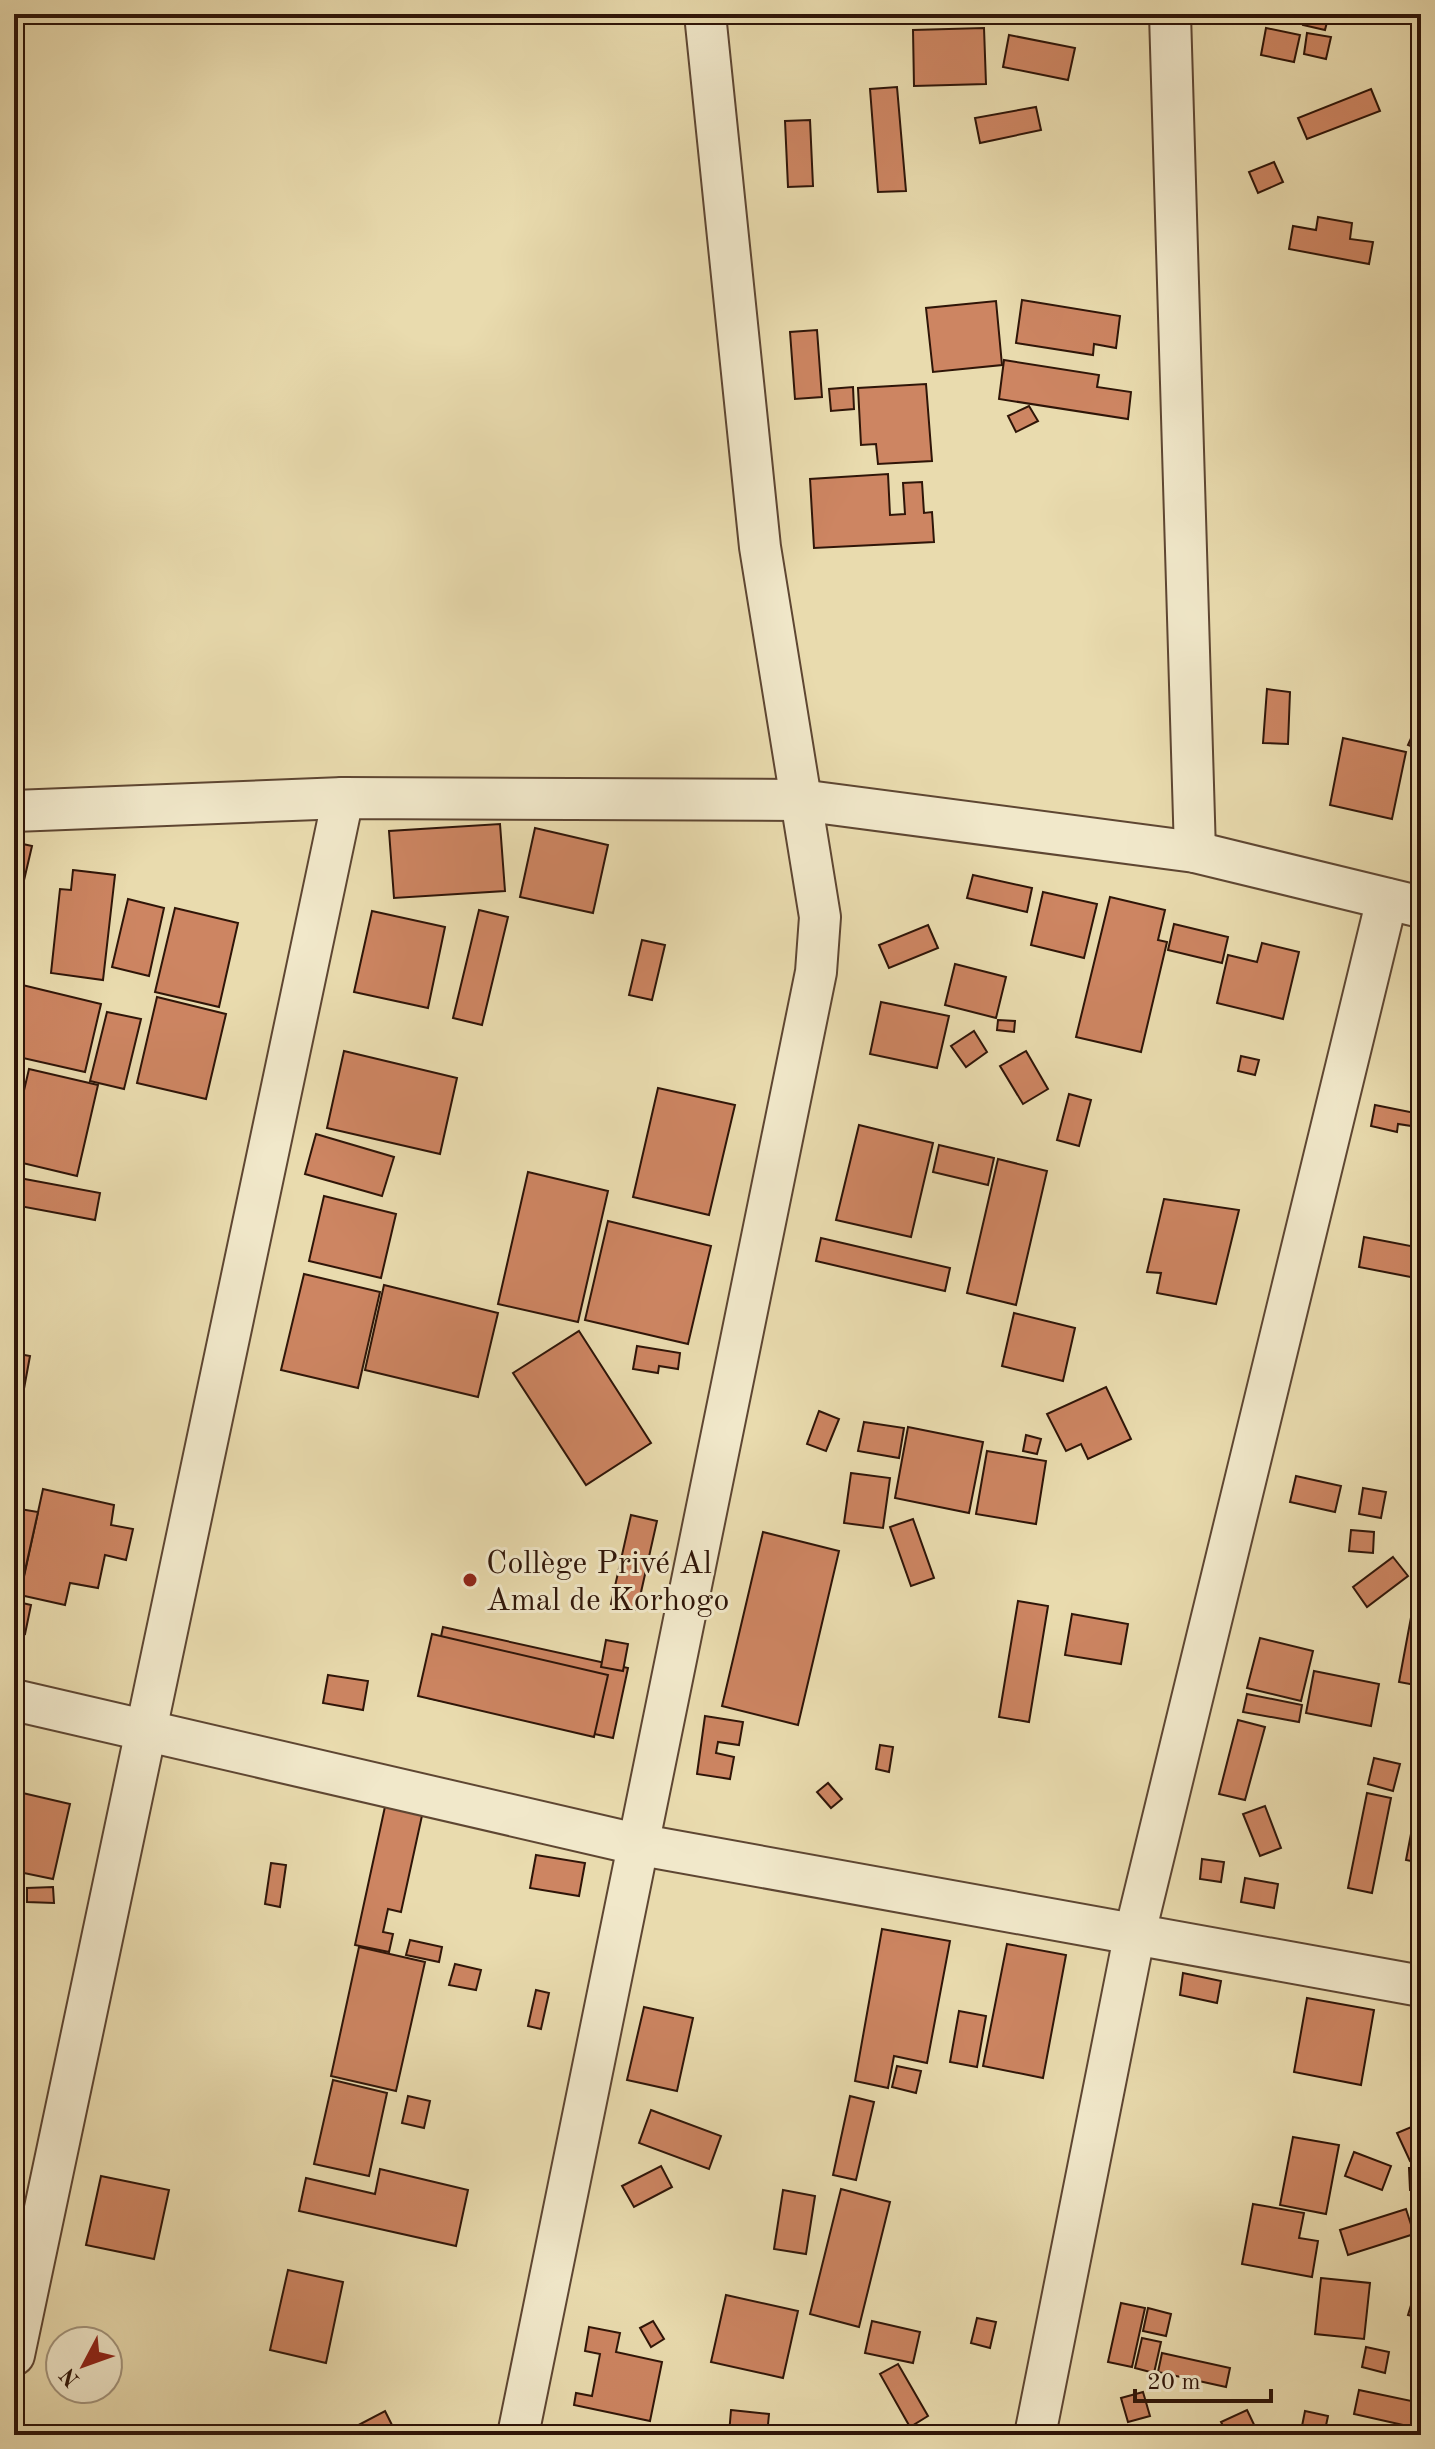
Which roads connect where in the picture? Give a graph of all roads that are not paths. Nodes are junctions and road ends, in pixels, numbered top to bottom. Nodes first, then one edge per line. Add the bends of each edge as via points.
1 (705, 14) edge
2 (1170, 14) edge
3 (343, 798) junction
4 (800, 800) junction
5 (14, 811) edge
6 (1195, 852) junction
7 (1404, 903) edge
8 (14, 1700) edge
9 (147, 1733) junction
10 (636, 1844) junction
11 (1134, 1937) junction
12 (1421, 1986) edge
13 (14, 2355) edge
14 (518, 2435) edge
15 (1035, 2435) edge

1 - 4 street via 760,547
2 - 6 street
3 - 4 street
3 - 5 street
3 - 9 street
4 - 6 street
4 - 10 street via 820,917 816,972
6 - 7 street
7 - 11 street
8 - 9 street
9 - 10 street
9 - 13 street
10 - 11 street
10 - 14 street
11 - 12 street
11 - 15 street

